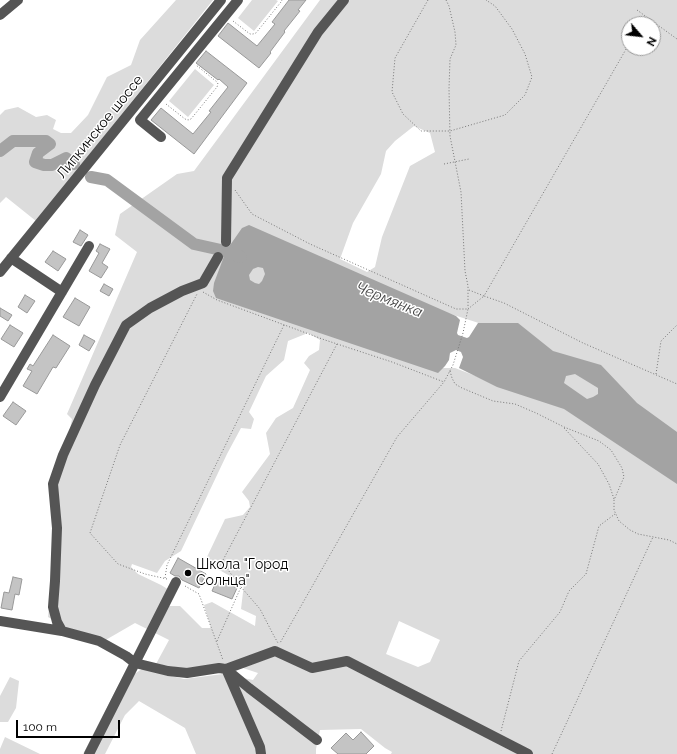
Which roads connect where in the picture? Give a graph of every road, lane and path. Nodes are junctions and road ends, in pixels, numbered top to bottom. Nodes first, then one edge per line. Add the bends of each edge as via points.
1 (18, 0) edge
2 (220, 0) edge
3 (238, 0) edge
4 (282, 0) edge
5 (344, 0) edge
6 (428, 0) edge
7 (446, 0) edge
8 (486, 0) edge
9 (636, 10) dead end
10 (226, 14) junction
11 (0, 15) edge
12 (645, 16) edge
13 (661, 28) edge
14 (677, 39) edge
15 (622, 56) edge
16 (189, 60) junction
17 (159, 98) junction
18 (130, 112) junction
19 (140, 120) junction
20 (450, 131) junction
21 (161, 137) dead end
22 (469, 159) dead end
23 (455, 162) junction
24 (444, 164) dead end
25 (235, 190) dead end
26 (226, 242) dead end
27 (89, 246) dead end
28 (218, 257) dead end
29 (11, 258) junction
30 (0, 272) edge
31 (468, 290) junction
32 (62, 292) junction
33 (484, 296) junction
34 (468, 309) junction
35 (284, 325) junction
36 (677, 325) edge
37 (337, 344) junction
38 (450, 371) junction
39 (656, 375) junction
40 (444, 382) junction
41 (677, 384) edge
42 (0, 397) edge
43 (564, 427) junction
44 (614, 500) junction
45 (616, 513) junction
46 (654, 537) junction
47 (677, 544) edge
48 (165, 579) junction
49 (176, 582) junction
50 (241, 587) junction
51 (0, 622) edge
52 (62, 631) junction
53 (216, 642) junction
54 (135, 663) junction
55 (226, 668) junction
56 (499, 739) junction
57 (317, 740) dead end
58 (89, 754) edge
59 (261, 754) edge
60 (528, 754) edge
61 (552, 754) edge

1 - 11 street
2 - 18 street, Липкинское шоссе
3 - 10 street
4 - 10 path via 253,34
5 - 26 street via 318,32 227,178
6 - 20 path via 395,58 392,92 403,114 421,131
7 - 20 path via 456,45 450,59
8 - 20 path via 495,6 512,29 526,54 532,77 525,95 505,115
9 - 12 path
10 - 16 street
13 - 14 path
15 - 33 path
16 - 17 street
16 - 17 path via 217,82 217,87 188,120
17 - 19 street
18 - 19 street
18 - 29 street, Липкинское шоссе
19 - 21 street
20 - 23 path
22 - 23 path
23 - 24 path
23 - 31 path via 461,192
25 - 34 path via 252,214 310,244 456,309
27 - 32 street
28 - 52 street via 203,284 182,291 150,308 126,325 62,455 53,484 57,528 53,607
29 - 30 street, Липкинское шоссе
29 - 32 street
31 - 33 path
31 - 34 path
32 - 42 street
33 - 34 path
33 - 39 path
34 - 38 path via 463,334
35 - 37 path
35 - 48 path via 167,565
35 - 48 path via 217,300 199,290 120,445 90,533 118,564
36 - 39 path via 661,341
37 - 40 path
37 - 50 path via 222,562
38 - 40 path
38 - 43 path via 455,384 462,388 493,401 515,404 536,412
39 - 41 path
40 - 50 path via 397,437 279,645 260,609
43 - 44 path via 598,464
43 - 44 path via 599,442 617,458 624,477
44 - 45 path
45 - 46 path via 619,520 630,530
45 - 56 path via 599,526 586,574 569,591 560,612 519,661
46 - 47 path
46 - 61 path
48 - 49 path
49 - 53 path via 199,594
49 - 54 street
50 - 53 path
51 - 52 street
52 - 54 street via 99,641
53 - 55 path
54 - 55 street via 187,674
54 - 58 street
55 - 56 street via 275,651 312,668 347,661
55 - 57 street
55 - 59 street
56 - 60 street

